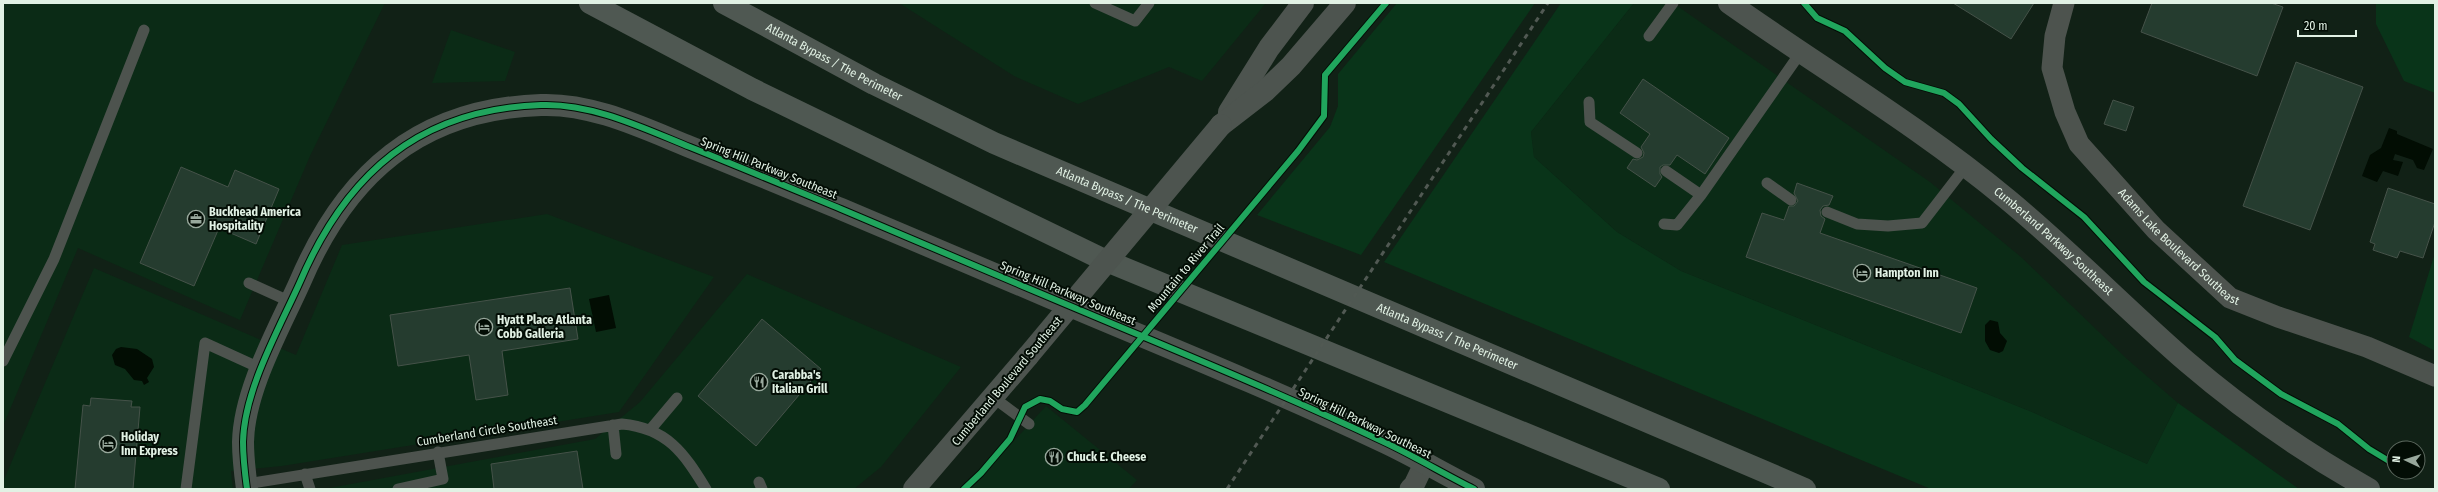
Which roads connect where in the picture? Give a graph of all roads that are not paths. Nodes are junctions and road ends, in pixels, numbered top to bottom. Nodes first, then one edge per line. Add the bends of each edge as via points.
1 (590, 3) edge
2 (724, 3) edge
3 (1095, 3) edge
4 (1149, 3) edge
5 (1303, 3) edge
6 (1345, 3) edge
7 (1672, 3) edge
8 (2064, 3) edge
9 (1739, 6) edge
10 (144, 30) dead end
11 (1649, 36) dead end
12 (1801, 52) junction
13 (1589, 102) dead end
14 (1222, 125) junction
15 (1637, 153) dead end
16 (1966, 166) junction
17 (1666, 171) dead end
18 (1767, 183) dead end
19 (1701, 195) junction
20 (1791, 200) dead end
21 (1827, 212) dead end
22 (1664, 224) dead end
23 (249, 283) dead end
24 (291, 302) junction
25 (3, 361) edge
26 (262, 369) junction
27 (2435, 376) edge
28 (677, 398) dead end
29 (994, 398) junction
30 (1029, 424) dead end
31 (613, 425) junction
32 (650, 430) junction
33 (438, 452) junction
34 (616, 454) dead end
35 (1424, 464) junction
36 (306, 474) junction
37 (246, 486) edge
38 (1413, 488) edge
39 (186, 489) edge
40 (310, 489) edge
41 (398, 489) edge
42 (706, 489) edge
43 (914, 489) edge
44 (1474, 489) edge
45 (1659, 489) edge
46 (1805, 489) edge
47 (2369, 489) edge

1 - 45 highway via 752,90 1102,259
2 - 46 highway, Atlanta Bypass / The Perimeter via 874,84 994,143
3 - 4 lane via 1135,21
5 - 14 main road, Cumberland Boulevard Southeast via 1269,48
6 - 14 main road, Cumberland Boulevard Southeast via 1291,66 1265,91
7 - 11 lane
8 - 27 street, Adams Lake Boulevard Southeast via 2055,36 2052,68 2065,112 2079,144 2156,230 2230,298 2367,347
9 - 12 main road, Cumberland Parkway Southeast
10 - 25 lane via 54,259
12 - 16 main road, Cumberland Parkway Southeast
12 - 19 lane
13 - 15 lane via 1590,122
14 - 29 main road, Cumberland Boulevard Southeast, bridge
16 - 21 lane via 1922,223 1888,226 1857,224
16 - 47 main road, Cumberland Parkway Southeast via 2039,225 2210,381 2284,435
17 - 19 lane
18 - 20 lane
19 - 22 lane via 1677,224
23 - 24 lane
24 - 26 main road, Spring Hill Parkway Southeast
24 - 35 main road, Spring Hill Parkway Southeast via 311,256 339,208 366,176 397,150 445,125 473,115 511,107 571,107 620,120 770,179 1275,392 1388,444
26 - 37 main road, Spring Hill Parkway Southeast via 246,422 243,442
26 - 39 lane via 204,343
28 - 32 lane
29 - 30 lane
29 - 43 main road, Cumberland Boulevard Southeast
31 - 32 lane, Cumberland Circle Southeast
31 - 33 lane, Cumberland Circle Southeast
31 - 34 lane
32 - 42 lane, Cumberland Circle Southeast via 678,448
33 - 36 lane, Cumberland Circle Southeast
33 - 41 lane via 443,479
35 - 38 street
35 - 44 main road, Spring Hill Parkway Southeast
36 - 37 lane, Cumberland Circle Southeast
36 - 40 lane

